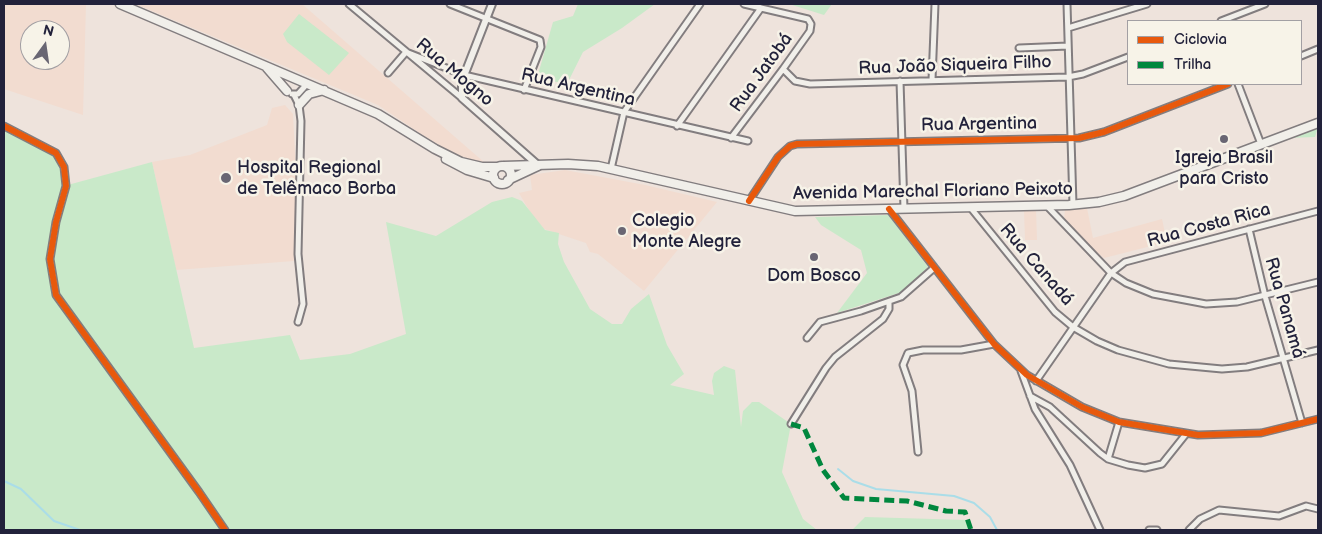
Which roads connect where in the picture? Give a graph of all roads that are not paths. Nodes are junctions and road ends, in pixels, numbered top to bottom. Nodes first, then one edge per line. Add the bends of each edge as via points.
1 (120, 4) edge
2 (349, 4) edge
3 (450, 4) edge
4 (492, 4) edge
5 (700, 4) edge
6 (744, 4) edge
7 (935, 4) edge
8 (1067, 4) edge
9 (1147, 4) edge
10 (1266, 4) edge
11 (760, 8) junction
12 (486, 18) junction
13 (1223, 20) edge
14 (1068, 28) junction
15 (1068, 46) junction
16 (1019, 48) dead end
17 (1318, 50) edge
18 (406, 52) junction
19 (1302, 56) edge
20 (1127, 57) edge
21 (266, 66) junction
22 (784, 69) junction
23 (388, 73) dead end
24 (283, 75) junction
25 (464, 75) junction
26 (1068, 77) junction
27 (932, 80) junction
28 (900, 81) junction
29 (307, 84) junction
30 (1225, 85) edge
31 (1238, 85) edge
32 (324, 90) junction
33 (524, 90) junction
34 (291, 93) junction
35 (462, 98) junction
36 (299, 105) junction
37 (624, 112) junction
38 (1318, 123) edge
39 (4, 126) edge
40 (677, 126) junction
41 (731, 138) junction
42 (1070, 138) junction
43 (748, 141) dead end
44 (902, 142) junction
45 (1261, 144) junction
46 (435, 149) junction
47 (539, 166) junction
48 (503, 167) junction
49 (611, 169) junction
50 (521, 175) junction
51 (494, 178) junction
52 (508, 180) junction
53 (749, 201) junction
54 (1073, 204) junction
55 (1046, 205) junction
56 (970, 207) junction
57 (890, 209) junction
58 (904, 209) junction
59 (1318, 211) edge
60 (1249, 229) junction
61 (934, 268) junction
62 (1111, 273) junction
63 (1318, 282) edge
64 (1265, 296) junction
65 (889, 302) junction
66 (298, 322) dead end
67 (1074, 327) junction
68 (807, 338) dead end
69 (994, 344) junction
70 (1318, 350) edge
71 (1284, 358) junction
72 (1021, 371) junction
73 (1036, 381) junction
74 (1030, 396) junction
75 (1318, 419) edge
76 (1119, 422) junction
77 (1302, 423) junction
78 (791, 424) dead end
79 (1186, 434) junction
80 (918, 452) dead end
81 (1108, 459) junction
82 (1318, 509) edge
83 (225, 530) edge
84 (1100, 530) edge
85 (1149, 530) edge
86 (1157, 530) edge
87 (1189, 530) edge

1 - 21 main road, Avenida Marechal Floriano Peixoto
2 - 18 street, Rua Mogno
3 - 12 street
4 - 12 street
5 - 37 street
6 - 11 street
7 - 27 street
8 - 14 street
9 - 14 street
10 - 13 street
11 - 22 street, Rua Jatobá via 808,19 812,24
11 - 40 street
12 - 25 street
12 - 33 street via 538,38 542,43
14 - 15 street
15 - 16 street
15 - 26 street
17 - 19 street
18 - 23 street
18 - 25 street, Rua Argentina
18 - 35 street, Rua Mogno
20 - 26 street, Rua João Siqueira Filho
21 - 24 main road, Avenida Marechal Floriano Peixoto
21 - 34 main road
22 - 28 street, Rua João Siqueira Filho via 795,81 803,84
22 - 41 street, Rua Jatobá
24 - 29 main road, Avenida Marechal Floriano Peixoto
24 - 34 street
25 - 33 street, Rua Argentina
25 - 35 street
26 - 27 street, Rua João Siqueira Filho
26 - 42 street
27 - 28 street, Rua João Siqueira Filho
28 - 44 street
29 - 32 main road, Avenida Marechal Floriano Peixoto
29 - 34 street
30 - 42 street, Rua Argentina via 1104,132
31 - 45 street
32 - 36 main road via 309,94
32 - 46 main road, Avenida Marechal Floriano Peixoto via 378,114
33 - 37 street, Rua Argentina
34 - 36 street
35 - 47 street, Rua Mogno
36 - 66 street via 298,254 303,304
37 - 40 street, Rua Argentina
37 - 49 street
38 - 45 main road, Avenida Marechal Floriano Peixoto
39 - 83 street via 56,153 64,167 66,186 50,259 56,295
40 - 41 street, Rua Argentina
41 - 43 street, Rua Argentina
42 - 44 street, Rua Argentina
42 - 54 street
44 - 53 street, Rua Argentina via 790,146 778,157
44 - 58 street
45 - 54 main road, Avenida Marechal Floriano Peixoto via 1124,196
46 - 48 main road, Avenida Marechal Floriano Peixoto via 461,162
46 - 51 main road, Avenida Marechal Floriano Peixoto via 456,165
47 - 48 main road, Avenida Marechal Floriano Peixoto
47 - 49 main road, Avenida Marechal Floriano Peixoto via 577,164
47 - 50 main road, Avenida Marechal Floriano Peixoto
48 - 50 main road
48 - 51 main road via 494,171
48 - 52 main road via 510,173
49 - 53 main road, Avenida Marechal Floriano Peixoto
50 - 52 main road, Avenida Marechal Floriano Peixoto
51 - 52 main road via 502,183
53 - 57 main road, Avenida Marechal Floriano Peixoto via 795,211
54 - 55 main road, Avenida Marechal Floriano Peixoto
55 - 56 main road, Avenida Marechal Floriano Peixoto
55 - 62 street
56 - 58 main road, Avenida Marechal Floriano Peixoto
56 - 67 street, Rua Canadá via 1042,298
57 - 58 main road, Avenida Marechal Floriano Peixoto
57 - 61 street
59 - 60 street, Rua Costa Rica
60 - 62 street, Rua Costa Rica via 1125,262
60 - 64 street, Rua Panamá
61 - 65 street via 910,290
61 - 69 street
62 - 64 street via 1153,294 1178,300 1206,304
62 - 67 street
63 - 64 street
64 - 71 street, Rua Panamá
65 - 68 street via 820,322
65 - 78 street via 889,309 882,319 826,368
67 - 71 street, Rua Canadá via 1118,350 1169,364 1222,369
67 - 73 street
69 - 72 street
69 - 80 street via 961,350 908,353 903,365 912,391
70 - 71 street, Rua Canadá
71 - 77 street, Rua Panamá
72 - 73 street
72 - 74 street
73 - 76 street via 1082,407
74 - 81 street via 1050,407
74 - 84 street via 1050,435 1070,464
75 - 77 street
76 - 79 street
76 - 81 street
77 - 79 street via 1261,433
79 - 81 street via 1166,460 1153,467
82 - 87 street via 1306,506 1279,516 1219,510 1200,518
85 - 86 street

